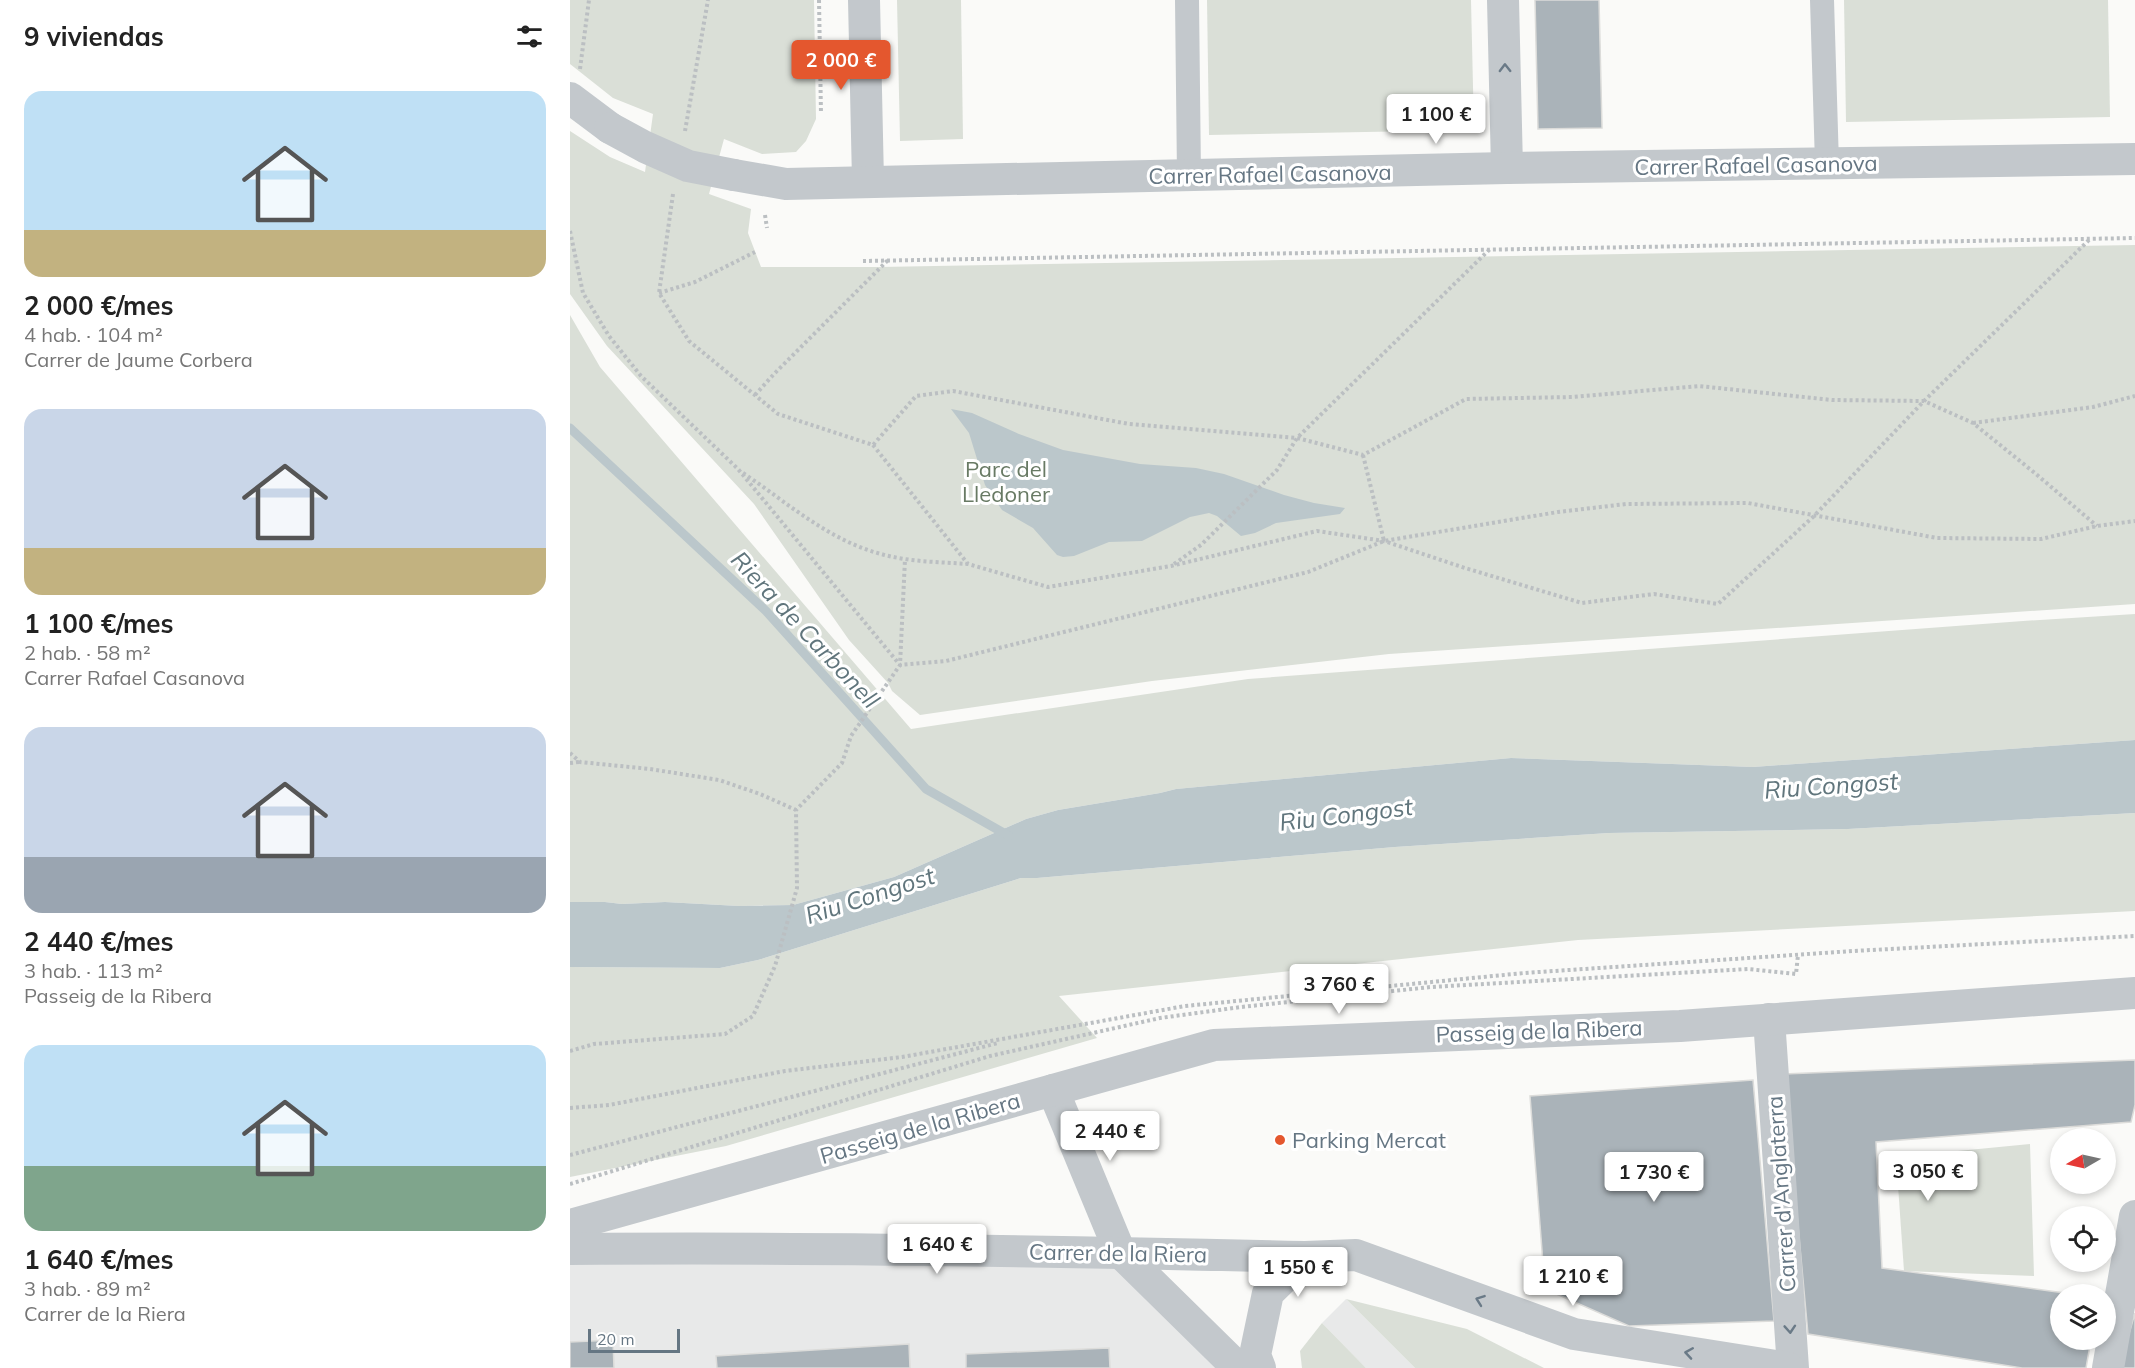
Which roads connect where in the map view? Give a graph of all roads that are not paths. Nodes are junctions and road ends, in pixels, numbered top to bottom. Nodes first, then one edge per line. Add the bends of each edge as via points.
1 (864, 0) edge
2 (1187, 0) edge
3 (1503, 0) edge
4 (1821, 0) edge
5 (570, 99) edge
6 (2135, 159) edge
7 (1827, 164) junction
8 (1507, 168) junction
9 (1189, 176) junction
10 (868, 181) junction
11 (2135, 993) edge
12 (1768, 1019) junction
13 (1053, 1090) junction
14 (2135, 1216) edge
15 (570, 1225) edge
16 (570, 1249) edge
17 (1120, 1252) junction
18 (1305, 1257) junction
19 (1238, 1368) edge
20 (1260, 1368) edge
21 (1790, 1368) edge
22 (2108, 1368) edge

1 - 10 street
2 - 9 street
8 -> 3 street
4 - 7 street
5 - 10 street, Carrer Rafael Casanova, bridge via 610,128 688,166 786,184
6 - 7 street, Carrer Rafael Casanova
7 - 8 street, Carrer Rafael Casanova
8 - 9 street, Carrer Rafael Casanova
9 - 10 street, Carrer Rafael Casanova
11 - 12 street, Passeig de la Ribera
12 - 13 street, Passeig de la Ribera via 1214,1045
12 -> 21 street, Carrer d'Anglaterra
13 - 15 street, Passeig de la Ribera
13 - 17 street
14 - 22 street
16 - 17 street, Carrer de la Riera
17 - 18 street, Carrer de la Riera
17 - 19 street
18 - 20 street via 1269,1293 1255,1355
21 -> 18 street, Carrer de la Riera via 1574,1334 1356,1255

